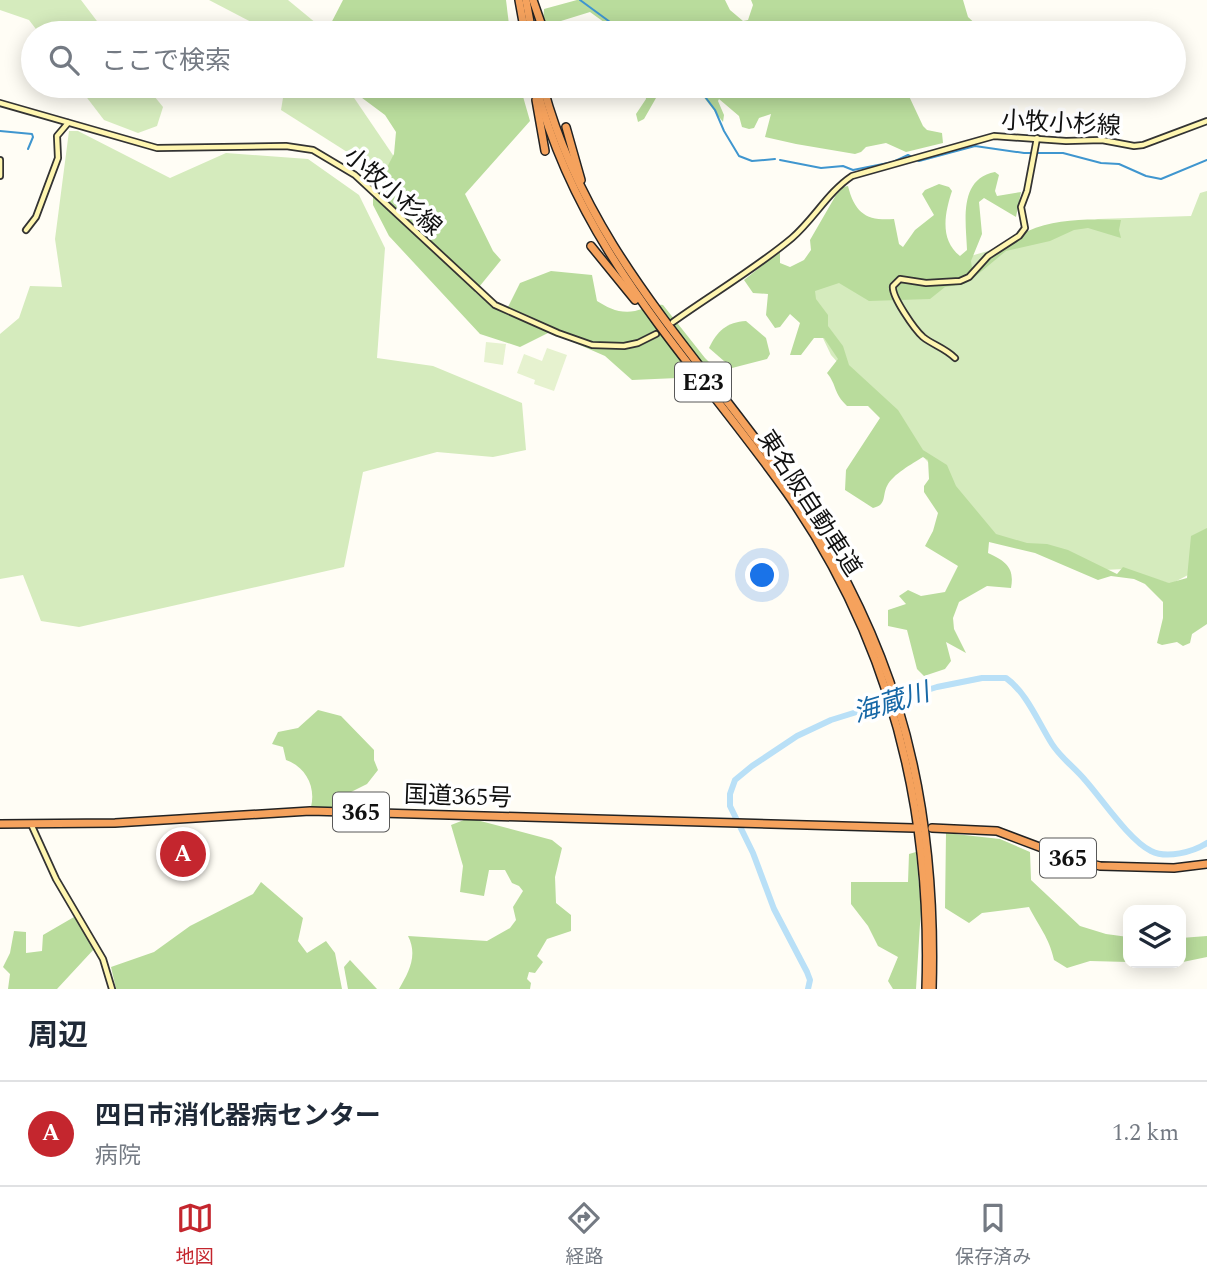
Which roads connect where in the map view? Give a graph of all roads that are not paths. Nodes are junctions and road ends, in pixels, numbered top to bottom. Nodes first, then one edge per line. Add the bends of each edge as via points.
1 (519, 0) edge
2 (526, 0) edge
3 (533, 0) edge
4 (523, 21) edge
5 (530, 21) edge
6 (540, 21) edge
7 (537, 98) edge
8 (539, 98) edge
9 (546, 98) edge
10 (0, 103) edge
11 (1207, 121) edge
12 (68, 123) junction
13 (566, 127) dead end
14 (1037, 138) junction
15 (545, 151) dead end
16 (0, 159) edge
17 (0, 176) edge
18 (26, 230) dead end
19 (603, 231) junction
20 (591, 246) dead end
21 (673, 323) dead end
22 (656, 334) dead end
23 (673, 346) junction
24 (955, 358) dead end
25 (885, 672) junction
26 (898, 715) junction
27 (0, 824) edge
28 (30, 824) junction
29 (914, 828) dead end
30 (932, 828) dead end
31 (1207, 864) edge
32 (113, 989) edge
33 (926, 989) edge
34 (932, 989) edge

1 - 4 highway
2 - 5 highway
3 - 6 highway
7 - 15 highway
8 - 23 highway, 東名阪自動車道 / E23 via 586,215
9 - 19 highway, 東名阪自動車道 / E23 via 571,169
10 - 12 main road, 小牧小杉線
11 - 14 main road, 小牧小杉線 via 1134,146
12 - 18 main road via 57,136 58,158 36,218
12 - 22 main road, 小牧小杉線 via 157,148 286,146 313,150 355,175 495,305 592,345 624,346
13 - 19 highway via 579,176
14 - 21 main road, 小牧小杉線 via 985,137 845,180 788,242
14 - 24 main road via 1021,207 1025,228 1019,236 960,281 900,279 893,286 893,296 921,334
16 - 17 main road
19 - 25 highway, 東名阪自動車道 / E23 via 643,293 816,524 851,587
20 - 23 highway
23 - 25 highway, 東名阪自動車道 / E23 via 799,512 845,590
25 - 26 highway, 東名阪自動車道 / E23
26 - 33 highway, 東名阪自動車道 / E23 via 920,834
26 - 34 highway, 東名阪自動車道 / E23 via 916,773 926,837
27 - 28 highway, 国道365号 / 365
28 - 29 highway, 国道365号 / 365 via 298,811
28 - 32 main road via 103,959
30 - 31 highway, 365 via 998,831 1100,866

